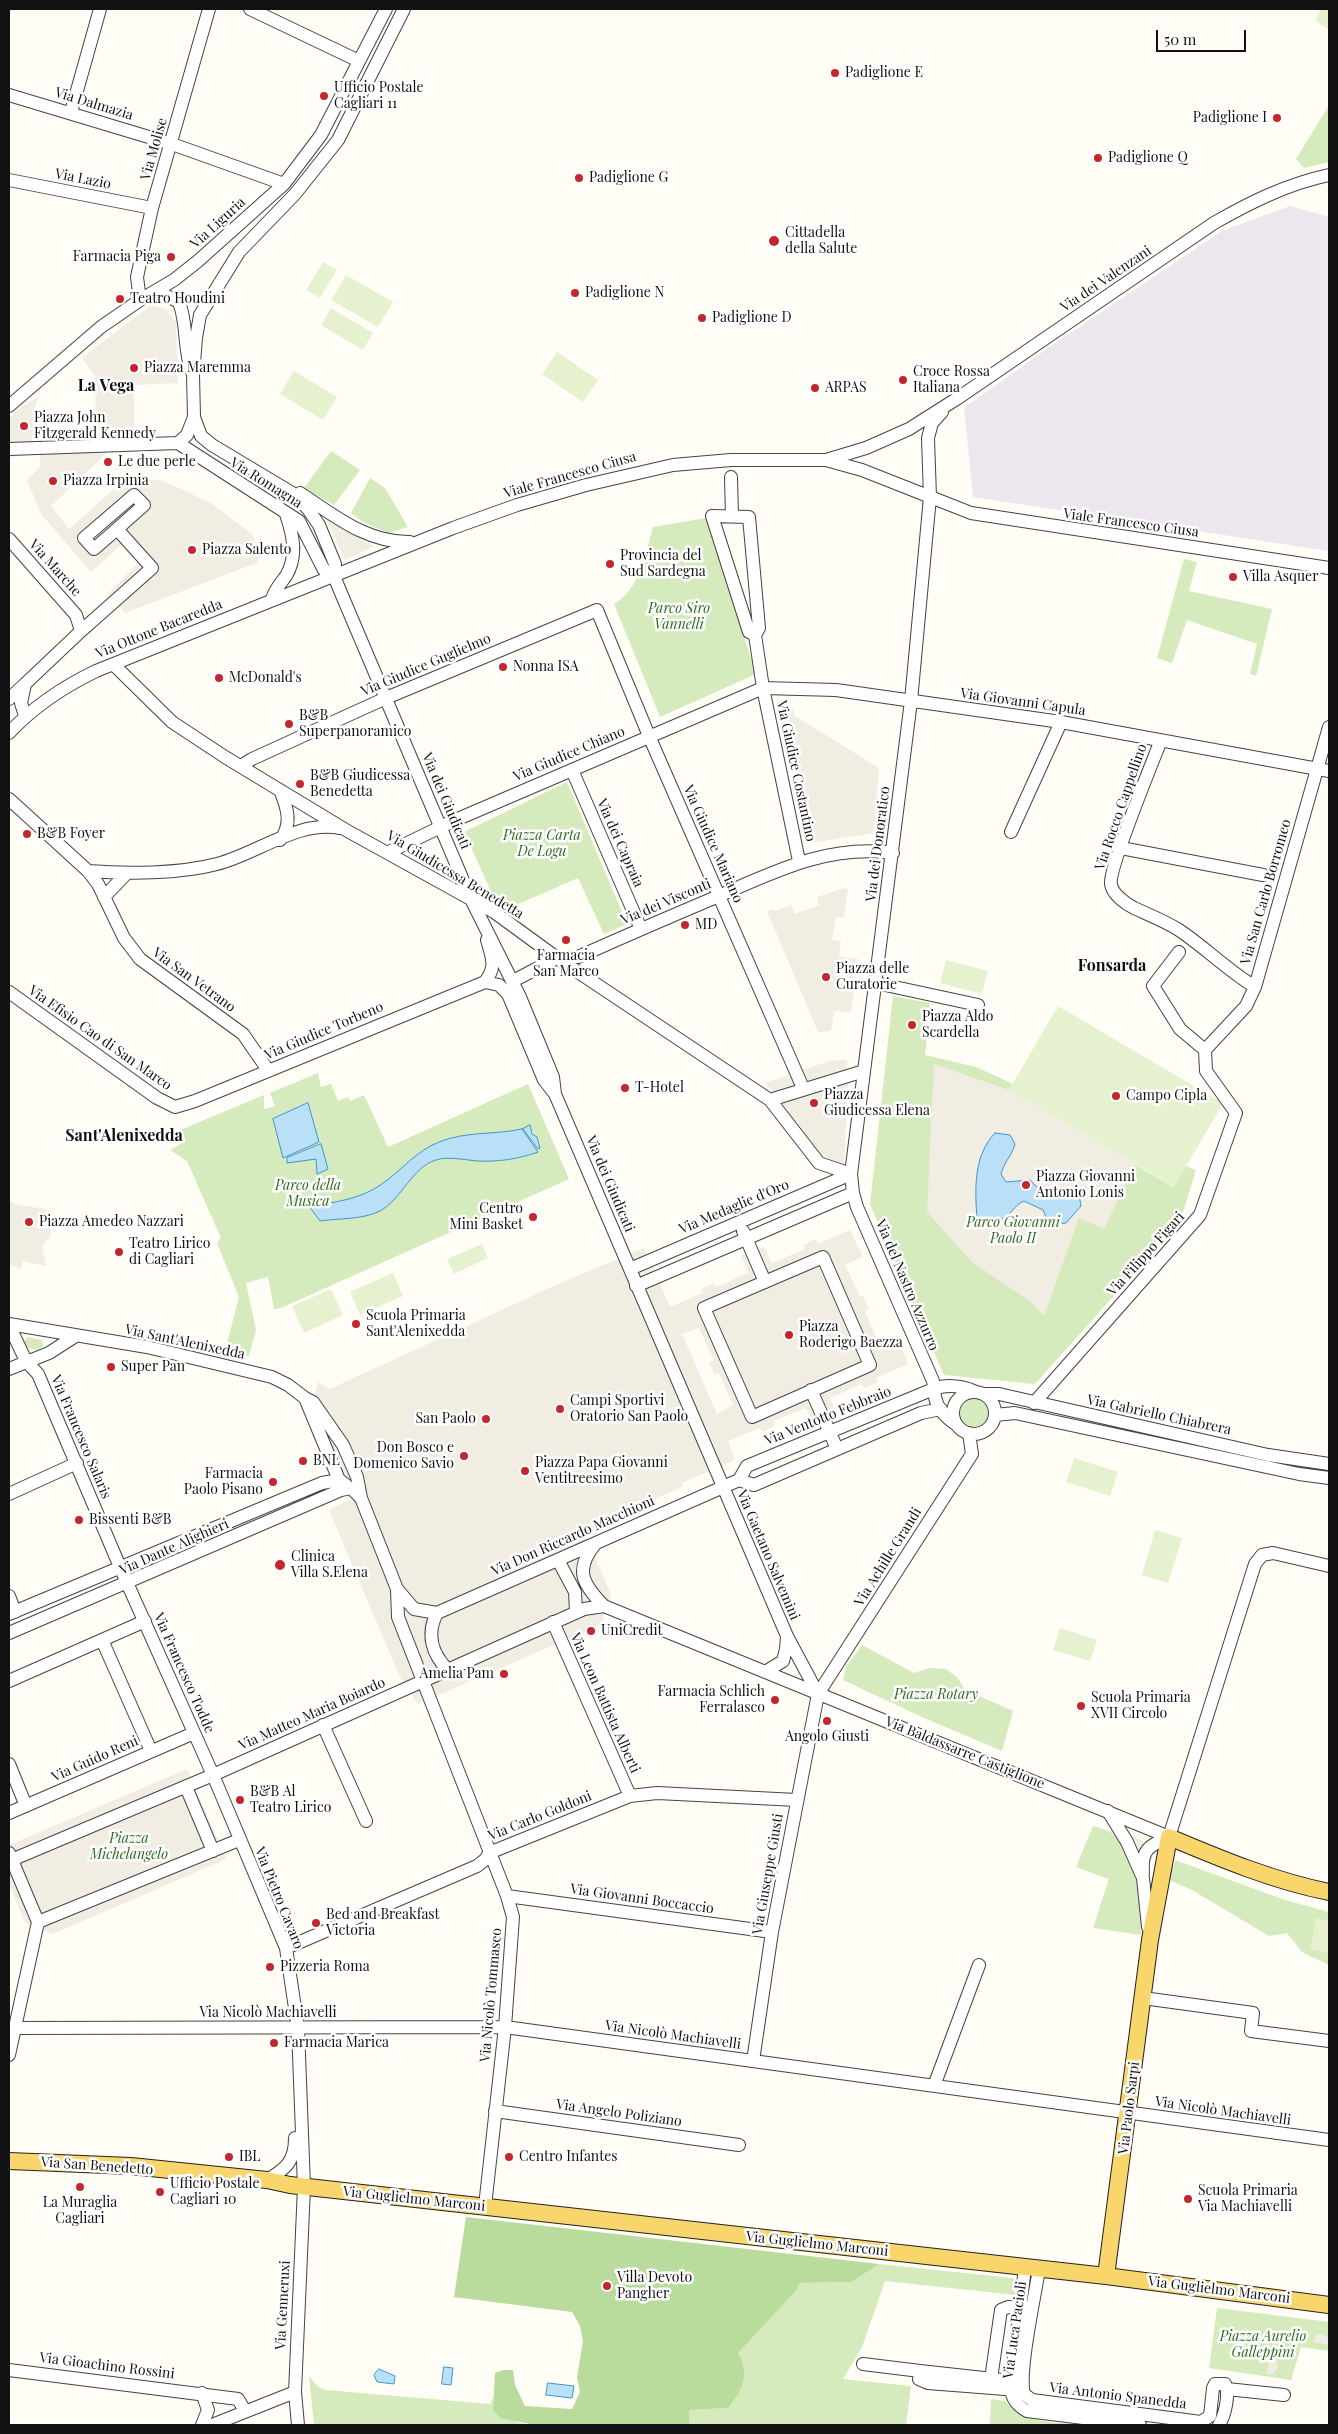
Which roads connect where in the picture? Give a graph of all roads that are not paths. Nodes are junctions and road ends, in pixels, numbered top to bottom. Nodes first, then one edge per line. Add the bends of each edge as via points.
1 (100, 9) edge
2 (209, 9) edge
3 (250, 9) edge
4 (386, 9) edge
5 (404, 9) edge
6 (359, 61) junction
7 (9, 95) edge
8 (71, 112) junction
9 (172, 144) junction
10 (1329, 175) edge
11 (9, 180) edge
12 (284, 184) junction
13 (152, 208) junction
14 (142, 298) junction
15 (193, 375) junction
16 (958, 398) junction
17 (9, 406) edge
18 (194, 416) junction
19 (909, 429) joint
20 (9, 438) edge
21 (178, 443) junction
22 (12, 449) edge
23 (826, 460) junction
24 (730, 477) dead end
25 (292, 493) junction
26 (930, 497) junction
27 (286, 514) junction
28 (732, 516) junction
29 (117, 528) junction
30 (417, 542) junction
31 (11, 548) edge
32 (1329, 568) edge
33 (334, 576) junction
34 (272, 599) junction
35 (597, 610) joint
36 (81, 631) junction
37 (755, 635) junction
38 (113, 664) junction
39 (25, 684) junction
40 (763, 688) junction
41 (386, 698) junction
42 (9, 699) edge
43 (911, 701) junction
44 (25, 716) junction
45 (9, 718) edge
46 (1061, 722) junction
47 (1329, 727) edge
48 (9, 733) edge
49 (649, 736) junction
50 (1160, 740) junction
51 (241, 766) junction
52 (572, 770) junction
53 (1323, 770) edge
54 (280, 790) junction
55 (9, 799) edge
56 (440, 827) junction
57 (344, 829) junction
58 (1011, 832) dead end
59 (280, 840) junction
60 (1121, 848) junction
61 (389, 852) junction
62 (892, 853) junction
63 (799, 861) junction
64 (88, 871) junction
65 (127, 873) junction
66 (1263, 875) dead end
67 (719, 896) junction
68 (104, 897) junction
69 (471, 899) junction
70 (484, 927) junction
71 (641, 929) junction
72 (1179, 952) dead end
73 (556, 958) junction
74 (513, 981) junction
75 (485, 982) junction
76 (876, 983) junction
77 (1255, 986) junction
78 (9, 992) edge
79 (978, 1005) dead end
80 (1205, 1050) junction
81 (268, 1070) junction
82 (864, 1072) junction
83 (803, 1088) junction
84 (555, 1094) junction
85 (770, 1100) junction
86 (175, 1107) joint
87 (819, 1163) junction
88 (850, 1174) junction
89 (825, 1185) junction
90 (852, 1193) junction
91 (739, 1221) junction
92 (746, 1239) junction
93 (693, 1241) junction
94 (700, 1259) junction
95 (630, 1269) junction
96 (765, 1282) junction
97 (636, 1286) junction
98 (9, 1325) edge
99 (74, 1337) junction
100 (26, 1361) junction
101 (9, 1368) edge
102 (936, 1388) junction
103 (811, 1390) junction
104 (980, 1393) junction
105 (305, 1398) junction
106 (1034, 1403) junction
107 (941, 1409) junction
108 (995, 1415) junction
109 (957, 1425) junction
110 (829, 1432) junction
111 (969, 1433) junction
112 (837, 1449) junction
113 (77, 1463) junction
114 (1329, 1464) edge
115 (1329, 1478) edge
116 (338, 1480) junction
117 (739, 1480) junction
118 (722, 1486) junction
119 (351, 1488) junction
120 (9, 1494) edge
121 (361, 1498) junction
122 (597, 1542) junction
123 (558, 1560) junction
124 (1329, 1566) edge
125 (120, 1567) junction
126 (128, 1583) junction
127 (397, 1589) junction
128 (9, 1596) edge
129 (604, 1606) junction
130 (576, 1612) junction
131 (12, 1613) edge
132 (437, 1613) junction
133 (145, 1621) junction
134 (553, 1622) junction
135 (9, 1633) edge
136 (787, 1636) junction
137 (102, 1640) junction
138 (448, 1670) junction
139 (765, 1672) junction
140 (9, 1681) edge
141 (424, 1681) junction
142 (818, 1694) junction
143 (324, 1725) junction
144 (194, 1733) junction
145 (151, 1751) junction
146 (9, 1764) edge
147 (213, 1775) junction
148 (186, 1787) junction
149 (630, 1796) junction
150 (797, 1800) junction
151 (26, 1806) junction
152 (1108, 1812) junction
153 (9, 1813) edge
154 (366, 1821) dead end
155 (1169, 1837) junction
156 (239, 1840) junction
157 (214, 1851) junction
158 (489, 1853) junction
159 (10, 1858) edge
160 (1143, 1878) junction
161 (1329, 1892) edge
162 (507, 1896) junction
163 (38, 1922) junction
164 (772, 1932) junction
165 (1150, 1940) junction
166 (286, 1948) junction
167 (979, 1965) dead end
168 (1143, 1998) junction
169 (505, 2027) junction
170 (12, 2028) edge
171 (298, 2028) junction
172 (1329, 2041) edge
173 (9, 2055) edge
174 (753, 2061) junction
175 (934, 2086) junction
176 (495, 2111) junction
177 (1129, 2113) junction
178 (302, 2127) junction
179 (1329, 2140) edge
180 (739, 2145) dead end
181 (9, 2161) edge
182 (267, 2180) junction
183 (304, 2187) junction
184 (485, 2206) junction
185 (1032, 2268) junction
186 (1106, 2276) junction
187 (1329, 2305) edge
188 (1026, 2308) junction
189 (864, 2364) dead end
190 (9, 2370) edge
191 (920, 2371) junction
192 (991, 2379) junction
193 (1016, 2390) junction
194 (294, 2392) junction
195 (202, 2393) junction
196 (1284, 2395) dead end
197 (245, 2411) junction
198 (1115, 2416) junction
199 (1214, 2423) edge
200 (202, 2425) edge
201 (212, 2425) edge
202 (298, 2425) edge
203 (1140, 2425) edge

1 - 8 street
2 - 9 street, Via Molise
3 - 6 street
4 - 6 street, Via Liguria
5 - 15 street via 338,140 295,194 239,252 200,315
6 - 12 street, Via Liguria via 320,135
7 - 8 street, Via Dalmazia
8 - 9 street, Via Dalmazia
9 - 12 street, Via Dalmazia
9 - 13 street, Via Molise
10 - 16 street, Via dei Valenzani via 1272,192 1214,223
11 - 13 street, Via Lazio
12 - 14 street, Via Liguria via 198,261 174,280
13 - 14 street, Via Molise via 137,277
14 - 15 street via 163,294 179,302 184,313 187,361
14 - 17 street, Via Liguria via 102,327
15 - 18 street
16 - 19 street, Via dei Valenzani
16 - 26 street via 932,423 928,438
18 - 21 street via 187,435
18 - 25 street, Via Romagna via 201,436 212,445
19 - 23 street, Viale Francesco Ciusa via 866,448
20 - 22 street
21 - 22 street
21 - 27 street, Via Romagna
23 - 26 street, Viale Francesco Ciusa via 862,470
23 - 30 street, Viale Francesco Ciusa via 697,462 655,468 517,505
24 - 28 street
25 - 30 street via 300,493 336,518 371,536 395,542
25 - 33 street, Via Romagna via 319,525 336,564
26 - 32 street, Viale Francesco Ciusa via 971,513
26 - 43 street, Via dei Donoratico
27 - 33 street, Via Romagna via 303,526 324,570
27 - 34 street via 291,529 293,557
28 - 37 street via 749,517 758,628
28 - 37 street via 712,516 749,632
29 - 29 street via 144,506 134,495 84,538 94,549
29 - 36 street via 152,568
30 - 33 street, Viale Francesco Ciusa
31 - 36 street, Via Marche via 76,615
33 - 34 street, Via Ottone Bacaredda
33 - 41 street, Via dei Giudicati
34 - 38 street, Via Ottone Bacaredda
35 - 41 street, Via Giudice Guglielmo
35 - 49 street, Via Giudice Mariano
36 - 39 street
37 - 40 street
38 - 44 street, Via Ottone Bacaredda via 68,686
38 - 51 street, Via Giudicessa Benedetta via 172,722
39 - 42 street
39 - 44 street via 21,703
40 - 43 street, Via Giovanni Capula via 836,690
40 - 49 street, Via Giudice Chiano
40 - 63 street, Via Giudice Costantino
41 - 51 street, Via Giudice Guglielmo
41 - 56 street, Via dei Giudicati
43 - 46 street, Via Giovanni Capula
43 - 62 street, Via dei Donoratico
44 - 45 street
44 - 48 street, Via Ottone Bacaredda
46 - 50 street, Via Giovanni Capula
46 - 58 street
47 - 53 street, Via San Carlo Borromeo
49 - 52 street, Via Giudice Chiano
49 - 67 street, Via Giudice Mariano
50 - 53 street, Via Giovanni Capula
50 - 60 street, Via Rocco Cappellino
51 - 54 street, Via Giudicessa Benedetta
52 - 56 street, Via Giudice Chiano
52 - 71 street, Via dei Capraia
53 - 77 street, Via San Carlo Borromeo
54 - 57 street, Via Giudicessa Benedetta
54 - 59 street via 288,823
55 - 64 street, Via San Vetrano
56 - 61 street, Via Giudice Chiano
56 - 69 street, Via dei Giudicati
57 - 59 street via 323,827
57 - 61 street, Via Giudicessa Benedetta
59 - 65 street via 206,867
60 - 66 street
60 - 77 street, Via Rocco Cappellino via 1111,884 1114,890 1131,906 1177,930
61 - 69 street, Via Giudicessa Benedetta
62 - 63 street, Via dei Visconti via 847,852
62 - 76 street, Via dei Donoratico
63 - 67 street, Via dei Visconti
64 - 65 street
64 - 68 street, Via San Vetrano
65 - 68 street
67 - 71 street, Via dei Visconti
67 - 83 street, Via Giudice Mariano
68 - 81 street, Via San Vetrano via 124,938 140,959 243,1034
69 - 70 street, Via dei Giudicati
69 - 73 street, Via Giudicessa Benedetta
70 - 74 street, Via dei Giudicati
70 - 75 street, Via dei Giudicati via 493,966
71 - 73 street, Via dei Visconti via 578,957
72 - 80 street via 1153,986 1180,1029
73 - 74 street, Via dei Visconti
73 - 85 street, Via Giudicessa Benedetta
74 - 84 street, Via dei Giudicati via 553,1077
75 - 81 street, Via Giudice Torbeno
75 - 84 street, Via dei Giudicati via 499,985 508,994 544,1080
76 - 79 street
76 - 82 street, Via dei Donoratico
77 - 80 street, Via San Carlo Borromeo via 1246,1006
78 - 86 street, Via Efisio Cao di San Marco via 157,1098
80 - 106 street, Via Filippo Figari via 1206,1071 1236,1113 1200,1215
81 - 86 street, Via Giudice Torbeno
82 - 83 street
82 - 88 street, Via dei Donoratico
83 - 85 street
84 - 95 street, Via dei Giudicati
85 - 87 street, Via Giudicessa Benedetta
87 - 88 street
87 - 89 street, Via Giudicessa Benedetta
88 - 89 street, Via Medaglie d'Oro
88 - 90 street, Via dei Donoratico
89 - 91 street, Via Medaglie d'Oro
90 - 92 street
90 - 102 street, Via del Nastro Azzurro
91 - 92 street
91 - 93 street, Via Medaglie d'Oro
92 - 94 street
92 - 96 street
93 - 94 street
93 - 95 street, Via Medaglie d'Oro
94 - 97 street
95 - 97 street, Via dei Giudicati
96 - 103 street via 823,1257 870,1365
96 - 103 street via 704,1308 752,1417
97 - 118 street
98 - 99 street, Via Sant'Alenixedda
98 - 100 street, Via Sant'Alenixedda
99 - 100 street via 49,1353
99 - 105 street, Via Sant'Alenixedda via 176,1354 272,1377
100 - 101 street
100 - 113 street, Via Francesco Salaris via 38,1374
102 - 104 street, Via Gabriello Chiabrera via 946,1385 964,1387
102 - 107 street, Via del Nastro Azzurro via 935,1398
102 - 110 street, Via Ventotto Febbraio
103 - 110 street
104 - 106 street, Via Gabriello Chiabrera
104 - 108 street via 992,1401
104 - 109 street via 966,1394 955,1404
105 - 116 street
105 - 121 street via 313,1402 338,1438 356,1477
106 - 114 street, Via Gabriello Chiabrera via 1268,1455
107 - 109 street via 946,1418
107 - 112 street, Via Ventotto Febbraio via 920,1413
108 - 111 street via 987,1430
108 - 115 street, Via Gabriello Chiabrera via 1015,1413
109 - 111 street
110 - 112 street
110 - 117 street, Via Ventotto Febbraio via 747,1466
111 - 142 street, Via Achille Grandi via 972,1454
112 - 117 street, Via Ventotto Febbraio via 754,1485
113 - 120 street
113 - 125 street, Via Francesco Salaris
116 - 119 street
116 - 125 street, Via Dante Alighieri via 322,1483
117 - 118 street, Via Ventotto Febbraio
118 - 122 street, Via Don Riccardo Macchioni
118 - 136 street, Via Gaetano Salvemini
119 - 121 street
119 - 126 street, Via Dante Alighieri
121 - 127 street
122 - 123 street, Via Don Riccardo Macchioni
122 - 129 street via 586,1556 582,1572 588,1588
123 - 130 street via 575,1592
123 - 132 street, Via Don Riccardo Macchioni
124 - 155 street via 1273,1553 1262,1555 1255,1564
125 - 126 street, Via Francesco Salaris
125 - 131 street, Via Dante Alighieri
126 - 133 street, Via Francesco Todde
126 - 135 street, Via Dante Alighieri
127 - 132 street via 414,1610
127 - 141 street via 398,1616
128 - 131 street
129 - 130 street
129 - 139 street, Via Baldassarre Castiglione
130 - 134 street
132 - 138 street via 431,1633 432,1646
133 - 137 street
133 - 144 street, Via Francesco Todde
134 - 138 street
134 - 149 street, Via Leon Battista Alberti
136 - 139 street, Via Gaetano Salvemini via 783,1661
136 - 142 street, Via Gaetano Salvemini
137 - 140 street
137 - 145 street
138 - 141 street
139 - 142 street, Via Baldassarre Castiglione
141 - 143 street, Via Matteo Maria Boiardo
141 - 158 street, Via Nicolò Tommaseo
142 - 150 street, Via Giuseppe Giusti
142 - 152 street, Via Baldassarre Castiglione
143 - 147 street, Via Matteo Maria Boiardo
143 - 154 street
144 - 145 street, Via Guido Reni
144 - 147 street, Via Francesco Todde
145 - 151 street, Via Guido Reni
146 - 151 street
147 - 148 street
147 - 156 street, Via Pietro Cavaro
148 - 157 street
148 - 159 street
149 - 150 street, Via Carlo Goldoni via 657,1793
149 - 158 street, Via Carlo Goldoni
150 - 164 street, Via Giuseppe Giusti
151 - 153 street, Via Guido Reni
152 - 155 street, Via Baldassarre Castiglione
152 - 160 street, Via Paolo Sarpi via 1128,1842
155 - 160 street, Via Paolo Sarpi via 1150,1845 1145,1852
155 - 161 main road, Via Baldassarre Castiglione via 1239,1866
155 - 165 main road, Via Paolo Sarpi
156 - 157 street
156 - 166 street, Via Pietro Cavaro
157 - 163 street
158 - 162 street, Via Nicolò Tommaseo
158 - 166 street, Via Carlo Goldoni via 476,1866
159 - 163 street
160 - 165 street, Via Paolo Sarpi
162 - 164 street, Via Giovanni Boccaccio
162 - 169 street, Via Nicolò Tommaseo via 513,1917
163 - 170 street
164 - 174 street, Via Giuseppe Giusti
165 - 168 main road, Via Paolo Sarpi
166 - 171 street, Via Pietro Cavaro
167 - 175 street
168 - 172 street via 1253,2014 1251,2031
168 - 177 main road, Via Paolo Sarpi
169 - 171 street, Via Nicolò Machiavelli
169 - 174 street, Via Nicolò Machiavelli
169 - 176 street, Via Nicolò Tommaseo
170 - 171 street, Via Nicolò Machiavelli
170 - 173 street
171 - 178 street, Via Pietro Cavaro
174 - 175 street, Via Nicolò Machiavelli
175 - 177 street, Via Nicolò Machiavelli
176 - 180 street, Via Angelo Poliziano
176 - 184 street, Via Nicolò Tommaseo
177 - 179 street, Via Nicolò Machiavelli
177 - 186 main road, Via Paolo Sarpi
178 - 182 street, Via Pietro Cavaro via 295,2136 295,2150 288,2166
178 - 183 street, Via Pietro Cavaro
181 - 182 main road, Via San Benedetto via 131,2166
182 - 183 main road, Via San Benedetto
183 - 184 main road, Via Guglielmo Marconi
183 - 194 street, Via Genneruxi
184 - 185 main road, Via Guglielmo Marconi
185 - 186 main road, Via Guglielmo Marconi
185 - 188 street, Via Luca Pacioli
186 - 187 main road, Via Guglielmo Marconi
188 - 192 street, Via Luca Pacioli via 1004,2308 999,2314
188 - 193 street, Via Luca Pacioli
189 - 191 street, Via Luca Pacioli
190 - 195 street, Via Gioachino Rossini
191 - 192 street, Via Luca Pacioli
191 - 193 street, Via Luca Pacioli via 919,2379 928,2383
192 - 193 street, Via Luca Pacioli
193 - 198 street, Via Antonio Spanedda via 1018,2407 1027,2411
194 - 197 street
194 - 202 street, Via Genneruxi
195 - 197 street, Via Gioachino Rossini via 238,2399
195 - 200 street via 208,2410
196 - 199 street, Via Antonio Spanedda via 1227,2389 1224,2416
197 - 201 street
198 - 199 street, Via Antonio Spanedda
198 - 203 street, Via Antonio Spanedda

